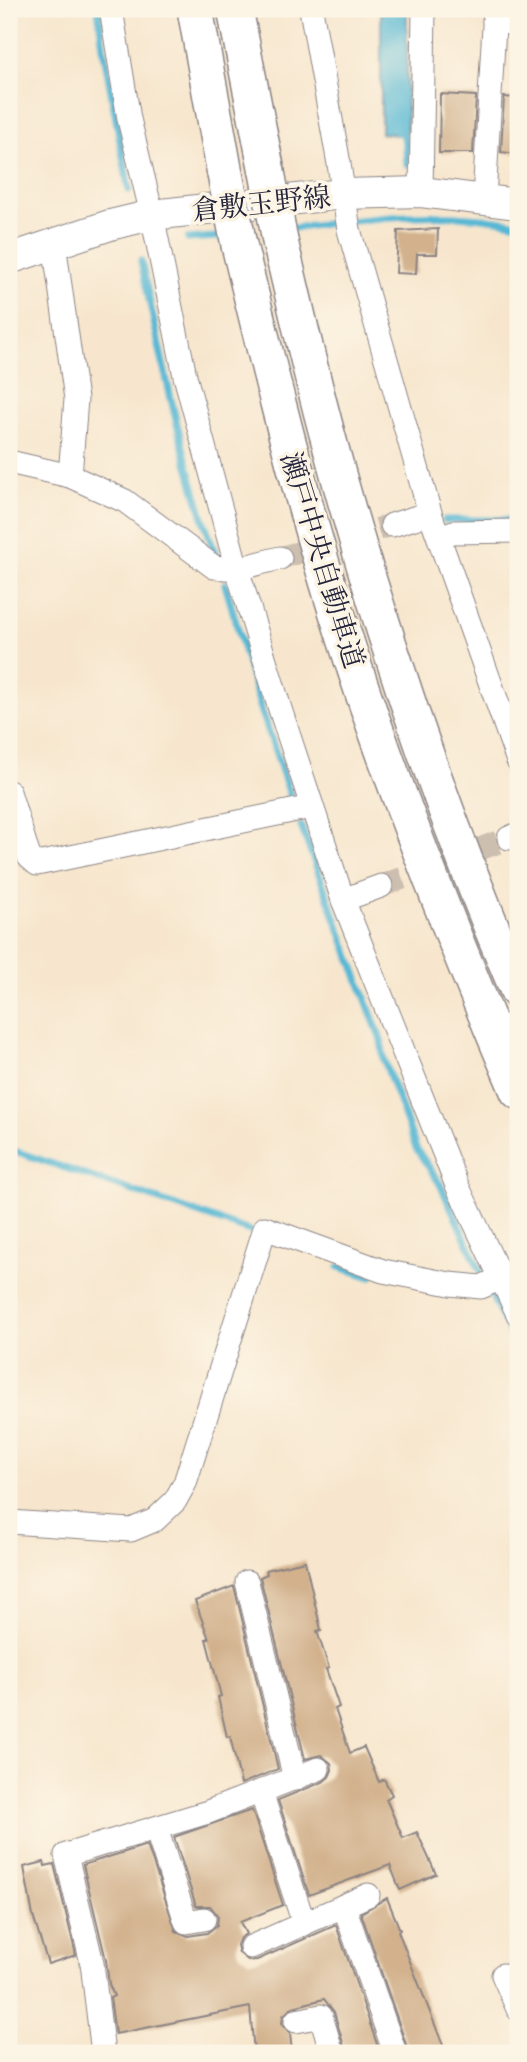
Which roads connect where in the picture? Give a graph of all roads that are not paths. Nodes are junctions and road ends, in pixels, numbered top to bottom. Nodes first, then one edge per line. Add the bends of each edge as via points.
1 (111, 9) edge
2 (195, 9) edge
3 (235, 9) edge
4 (312, 9) edge
5 (424, 9) edge
6 (495, 15) edge
7 (518, 23) edge
8 (421, 192) junction
9 (484, 199) junction
10 (344, 201) junction
11 (518, 204) edge
12 (152, 215) junction
13 (54, 243) junction
14 (9, 259) edge
15 (9, 462) edge
16 (70, 476) junction
17 (430, 513) junction
18 (393, 525) tunnel mouth
19 (518, 531) edge
20 (439, 537) junction
21 (280, 558) tunnel mouth
22 (237, 569) junction
23 (518, 761) edge
24 (9, 792) edge
25 (312, 807) junction
26 (381, 886) tunnel mouth
27 (343, 900) junction
28 (518, 991) edge
29 (518, 1091) edge
30 (491, 1283) junction
31 (518, 1314) edge
32 (9, 1522) edge
33 (247, 1582) dead end
34 (318, 1769) dead end
35 (295, 1779) junction
36 (261, 1792) junction
37 (156, 1828) junction
38 (368, 1895) dead end
39 (344, 1906) junction
40 (204, 1919) dead end
41 (304, 1924) junction
42 (251, 1947) dead end
43 (503, 1975) dead end
44 (518, 2009) edge
45 (296, 2021) dead end
46 (103, 2053) edge
47 (332, 2053) edge
48 (395, 2053) edge

1 - 12 street via 129,119
2 - 29 highway, 瀬戸中央自動車道, bridge via 239,246 322,566 407,816
3 - 28 highway, 瀬戸中央自動車道, bridge via 280,241 329,441 398,670
4 - 10 street
5 - 8 street
6 - 7 street
6 - 9 street
8 - 9 main road, 倉敷玉野線
8 - 10 main road, 倉敷玉野線
9 - 11 main road, 倉敷玉野線
10 - 12 main road, 倉敷玉野線
10 - 17 street
12 - 13 main road, 倉敷玉野線
12 - 22 street via 185,376
13 - 14 main road, 倉敷玉野線
13 - 16 street via 76,399
15 - 16 street
16 - 22 street via 125,501 214,567
17 - 18 street
17 - 20 street
19 - 20 street via 453,532
20 - 23 street
21 - 22 street
22 - 25 street
24 - 25 street via 29,857 37,864
25 - 27 street
26 - 27 street
27 - 30 street
30 - 31 street
30 - 32 street via 450,1284 383,1271 265,1228 185,1483 175,1501 155,1520 131,1530
33 - 35 street
34 - 35 street
35 - 36 street
36 - 37 street
36 - 41 street
37 - 40 street via 186,1922
37 - 46 street via 66,1855 92,1963
38 - 39 street
39 - 41 street
39 - 48 street
41 - 42 street
43 - 44 street
45 - 47 street via 320,2016

